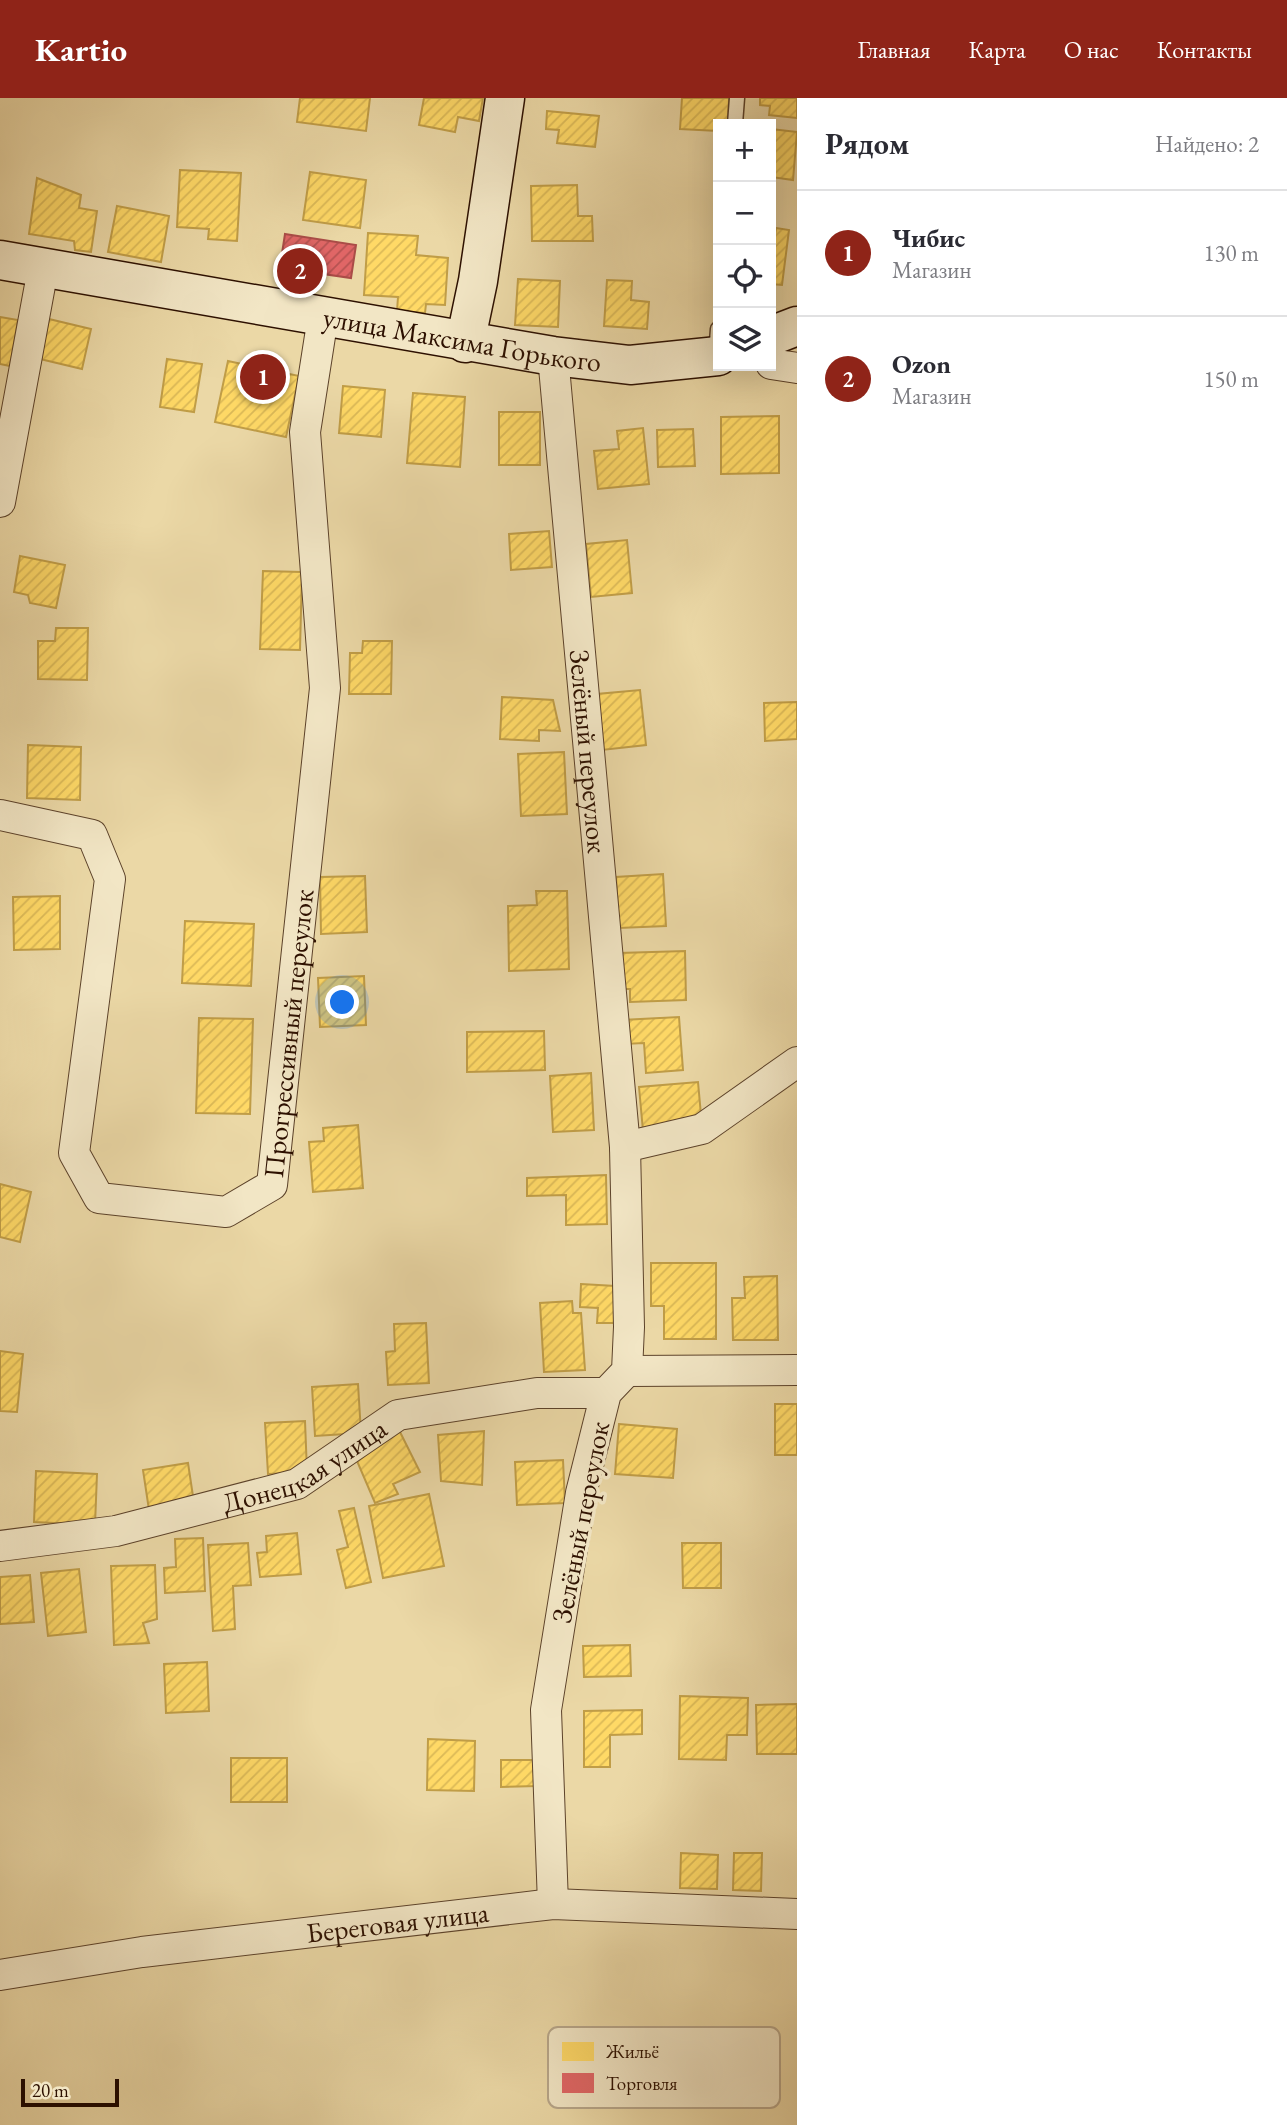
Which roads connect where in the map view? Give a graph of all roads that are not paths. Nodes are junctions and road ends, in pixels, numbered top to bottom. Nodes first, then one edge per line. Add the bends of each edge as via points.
1 (505, 98) edge
2 (737, 98) edge
3 (735, 119) edge
4 (0, 260) edge
5 (43, 269) junction
6 (323, 317) junction
7 (797, 326) edge
8 (776, 333) edge
9 (465, 343) junction
10 (713, 350) edge
11 (553, 356) junction
12 (776, 365) edge
13 (797, 368) edge
14 (0, 502) edge
15 (0, 815) edge
16 (797, 1062) edge
17 (625, 1147) junction
18 (797, 1370) edge
19 (627, 1371) junction
20 (606, 1394) junction
21 (0, 1546) edge
22 (553, 1903) junction
23 (797, 1914) edge
24 (0, 1975) edge

1 - 9 street
2 - 3 lane
4 - 5 street, улица Максима Горького
5 - 6 street, улица Максима Горького
5 - 14 street
6 - 9 street, улица Максима Горького
6 - 15 street, Прогрессивный переулок via 305,432 325,688 272,1185 226,1212 99,1198 74,1153 110,879 92,835
7 - 8 street
9 - 11 street, улица Максима Горького
10 - 11 street, улица Максима Горького via 630,365
11 - 17 street, Зелёный переулок
12 - 13 street
16 - 17 street via 702,1129
17 - 19 street, Зелёный переулок
18 - 19 street
19 - 20 street, Зелёный переулок
20 - 21 street, Донецкая улица via 537,1394 398,1415 297,1484 116,1531
20 - 22 street, Зелёный переулок via 581,1493 546,1710
22 - 23 street, Береговая улица
22 - 24 street, Береговая улица via 142,1952

